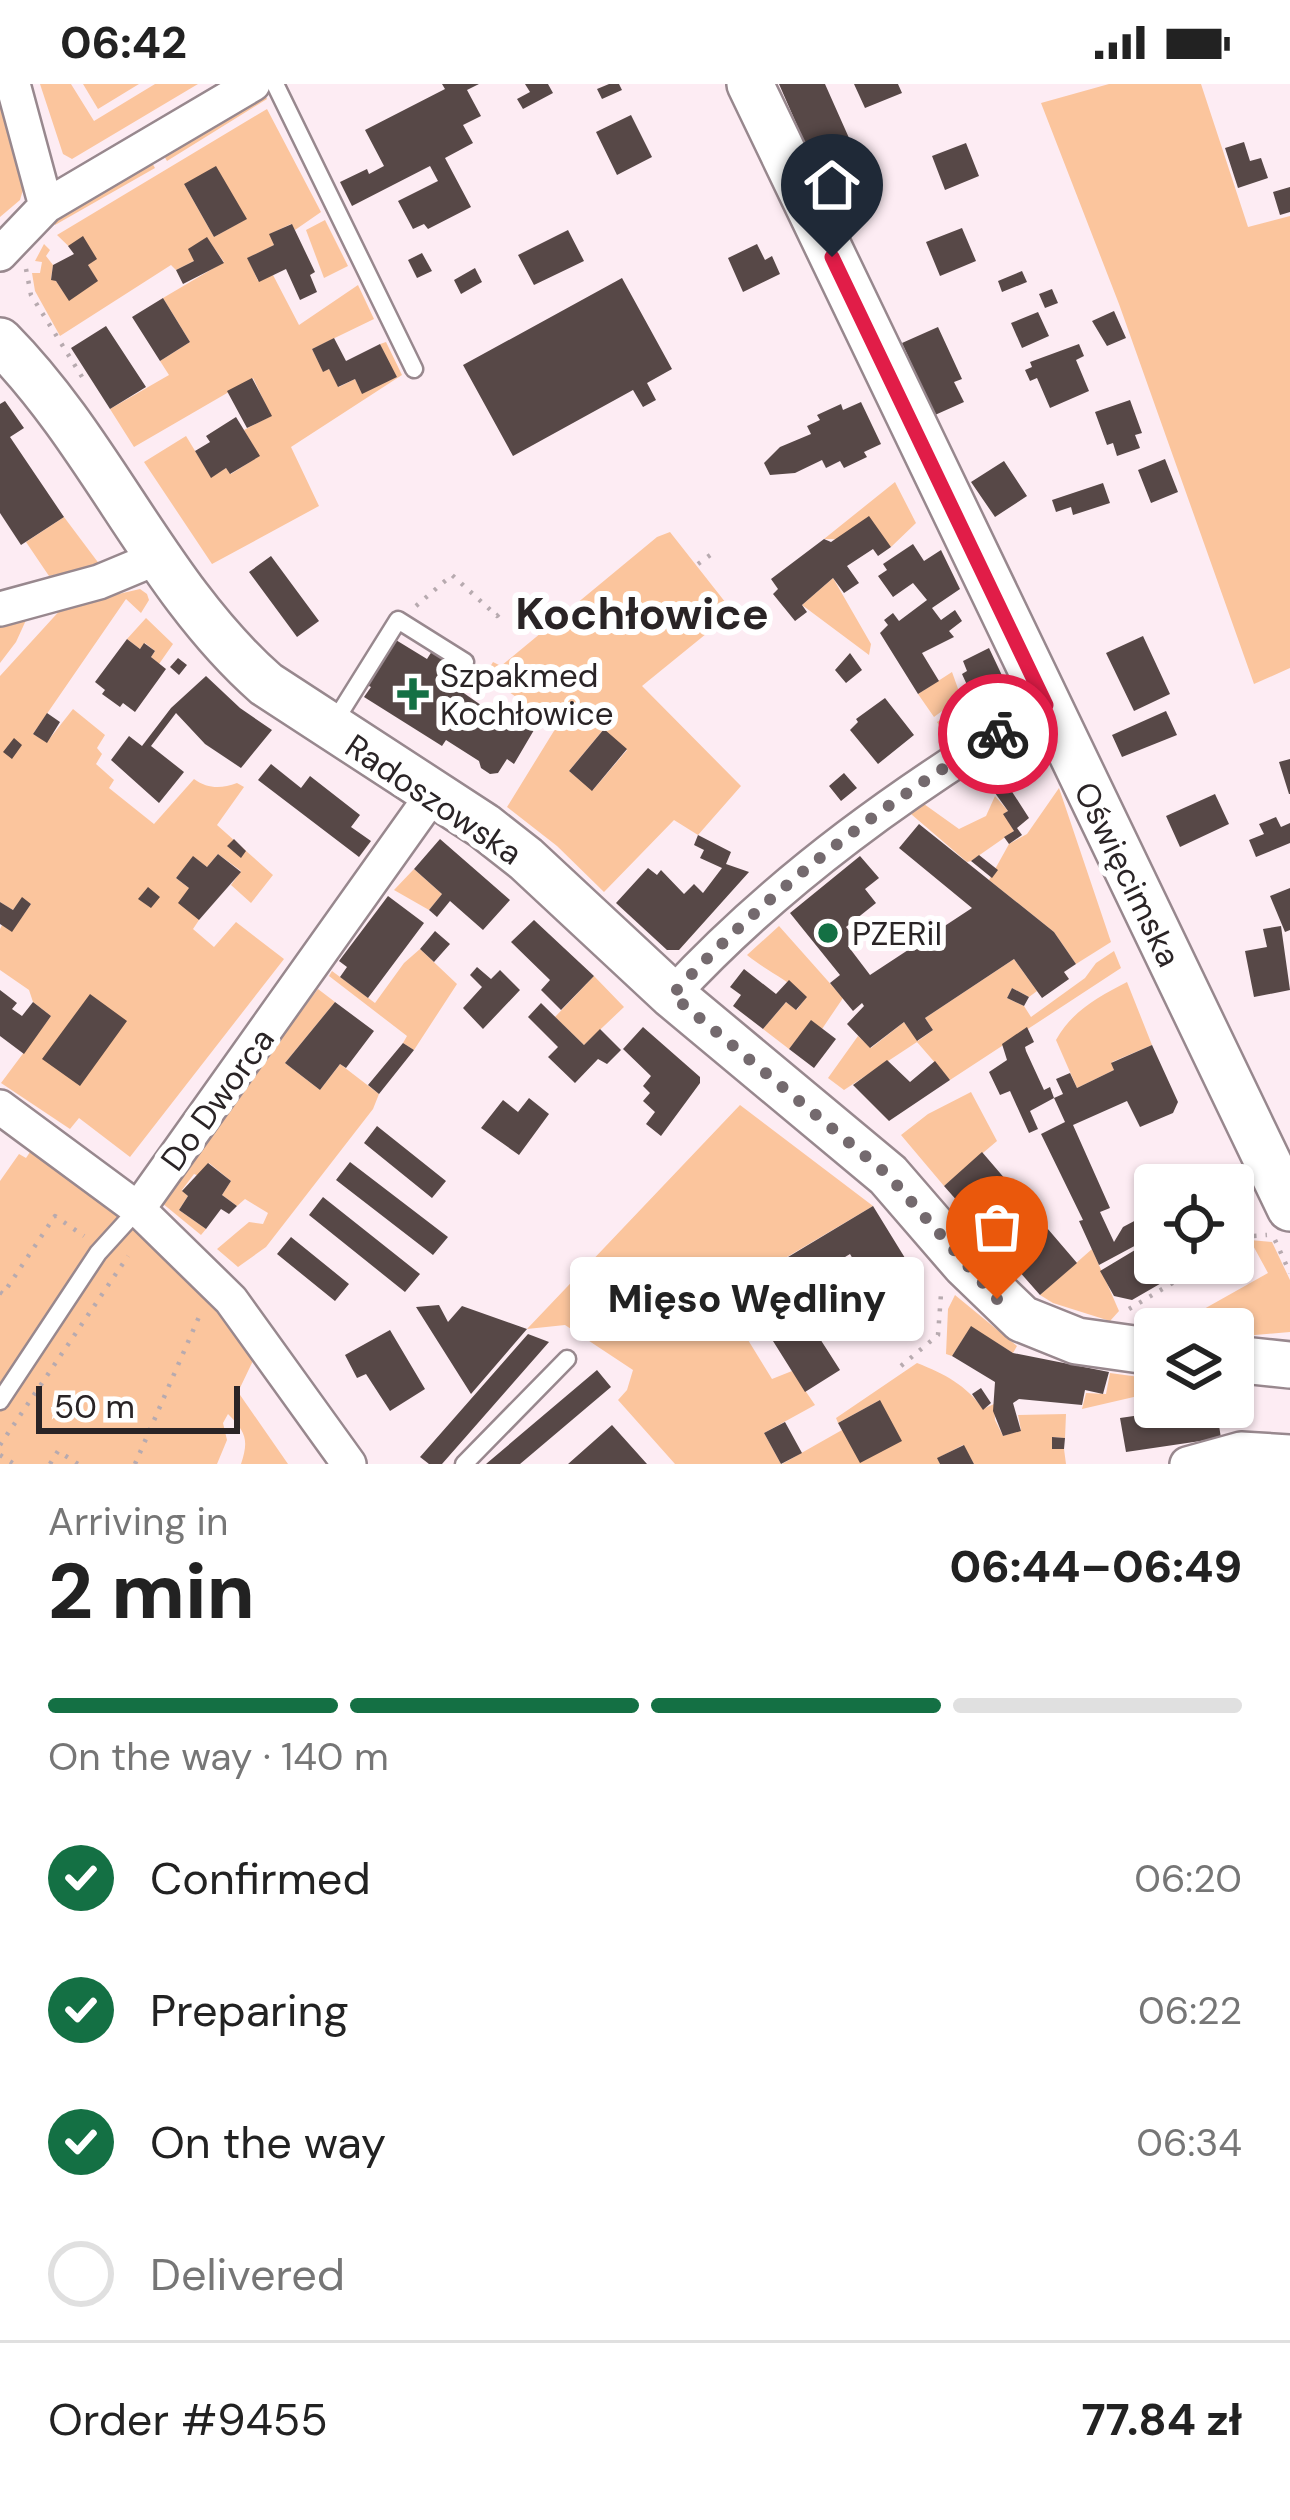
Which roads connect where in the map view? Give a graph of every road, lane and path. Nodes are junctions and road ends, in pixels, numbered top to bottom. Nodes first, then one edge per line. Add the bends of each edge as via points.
1 (13, 84) edge
2 (253, 84) edge
3 (275, 84) edge
4 (750, 84) edge
5 (46, 206) junction
6 (14, 257) edge
7 (0, 341) edge
8 (414, 369) dead end
9 (89, 389) dead end
10 (713, 553) dead end
11 (159, 557) junction
12 (698, 564) dead end
13 (0, 609) edge
14 (501, 612) dead end
15 (398, 620) junction
16 (466, 662) dead end
17 (1046, 705) junction
18 (330, 729) junction
19 (433, 794) junction
20 (672, 995) junction
21 (0, 1107) edge
22 (1290, 1208) edge
23 (138, 1209) junction
24 (1254, 1236) edge
25 (135, 1246) dead end
26 (101, 1249) junction
27 (964, 1264) junction
28 (1290, 1273) edge
29 (1170, 1284) edge
30 (0, 1292) edge
31 (1121, 1318) dead end
32 (214, 1319) dead end
33 (1134, 1349) edge
34 (567, 1359) dead end
35 (1254, 1361) edge
36 (1289, 1364) edge
37 (902, 1366) dead end
38 (0, 1401) edge
39 (0, 1445) edge
40 (1290, 1452) edge
41 (0, 1455) edge
42 (14, 1464) edge
43 (50, 1464) edge
44 (78, 1464) edge
45 (135, 1464) edge
46 (349, 1464) edge
47 (464, 1464) edge
48 (1187, 1464) edge

1 - 5 street
2 - 5 street
3 - 8 lane
4 - 17 street, Oświęcimska
5 - 6 street
6 - 9 path
7 - 11 street, Radoszowska via 62,413
10 - 12 path
11 - 13 street
11 - 18 street, Radoszowska via 237,659
14 - 15 path via 452,575
15 - 16 lane
15 - 18 lane
17 - 20 street via 867,822
17 - 22 street, Oświęcimska
18 - 19 street, Radoszowska
19 - 20 street, Radoszowska via 526,859
19 - 23 street, Do Dworca
20 - 27 street, Radoszowska via 888,1175
21 - 23 street
23 - 26 lane, Do Dworca
23 - 46 street via 232,1300
24 - 28 path via 1272,1234
25 - 39 path
26 - 30 path via 55,1216
26 - 38 lane, Do Dworca
27 - 33 street, Radoszowska via 1022,1319 1077,1341
27 - 37 path via 941,1289 938,1335
29 - 31 path
32 - 45 path via 202,1308
34 - 47 lane
35 - 36 street
40 - 48 street via 1240,1449
41 - 42 path
43 - 44 path via 58,1451

